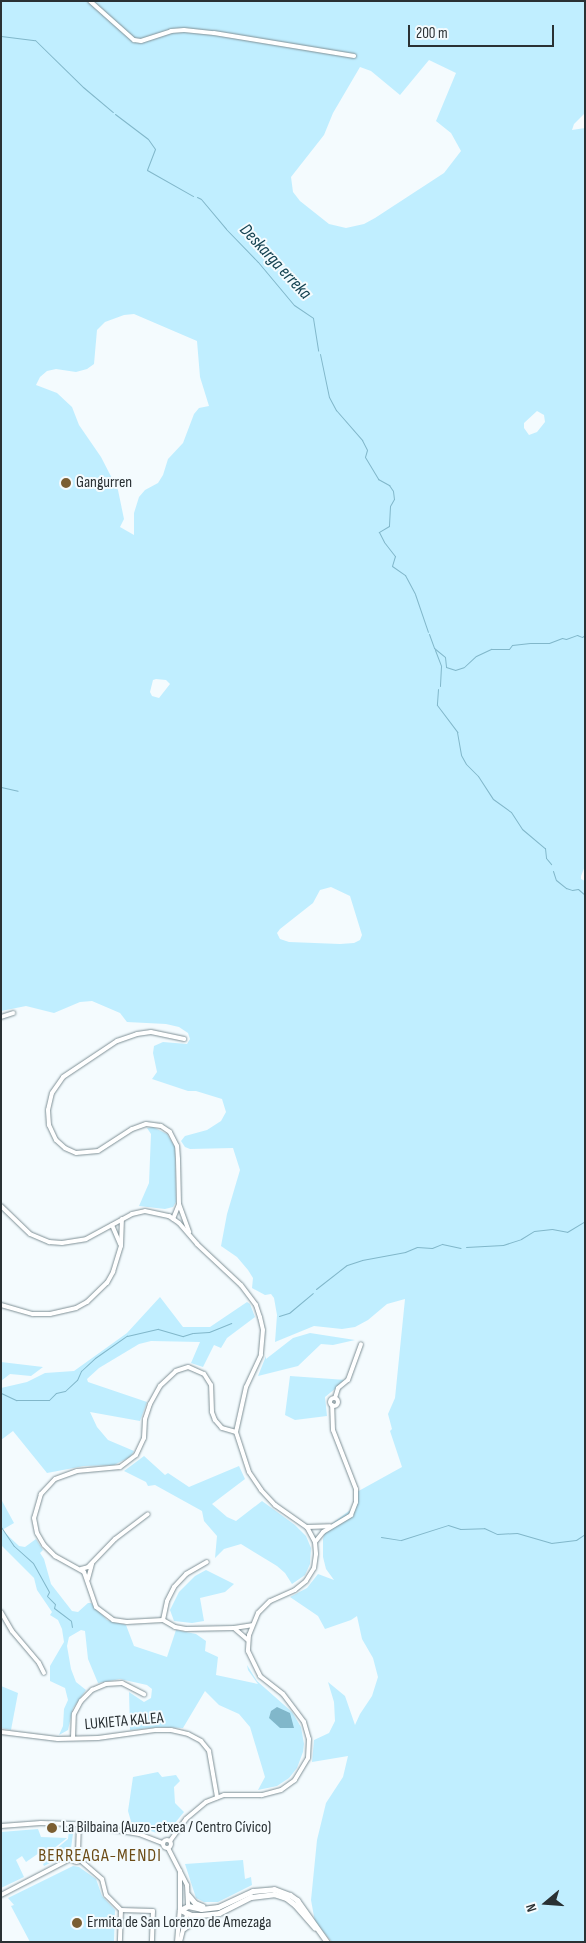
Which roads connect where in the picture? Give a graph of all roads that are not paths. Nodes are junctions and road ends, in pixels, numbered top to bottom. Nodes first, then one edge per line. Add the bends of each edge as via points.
1 (90, 1) edge
2 (354, 56) dead end
3 (13, 1013) dead end
4 (1, 1017) edge
5 (184, 1039) dead end
6 (179, 1204) junction
7 (1, 1206) edge
8 (122, 1219) junction
9 (173, 1219) junction
10 (112, 1225) junction
11 (189, 1233) junction
12 (121, 1246) junction
13 (1, 1305) edge
14 (361, 1344) dead end
15 (236, 1432) junction
16 (148, 1514) dead end
17 (331, 1526) junction
18 (307, 1527) junction
19 (315, 1542) junction
20 (93, 1562) junction
21 (207, 1562) dead end
22 (81, 1570) junction
23 (87, 1580) junction
24 (1, 1612) edge
25 (163, 1620) junction
26 (252, 1625) junction
27 (234, 1628) junction
28 (248, 1640) junction
29 (44, 1673) dead end
30 (144, 1694) dead end
31 (1, 1732) edge
32 (73, 1738) junction
33 (216, 1784) junction
34 (224, 1795) junction
35 (217, 1797) junction
36 (79, 1824) junction
37 (1, 1826) edge
38 (170, 1841) junction
39 (163, 1843) junction
40 (168, 1848) junction
41 (78, 1852) junction
42 (72, 1858) junction
43 (80, 1860) junction
44 (180, 1871) junction
45 (1, 1895) edge
46 (188, 1895) junction
47 (188, 1906) junction
48 (208, 1908) junction
49 (120, 1910) junction
50 (180, 1910) junction
51 (187, 1914) junction
52 (201, 1915) junction
53 (184, 1928) junction
54 (120, 1942) edge
55 (152, 1942) edge
56 (178, 1942) edge
57 (327, 1942) edge

1 - 2 street via 134,40 141,41 171,31 214,32
3 - 4 street
5 - 6 street via 151,1032 116,1041 63,1077 52,1094 48,1110 49,1125 56,1140 76,1152 98,1151 132,1128 146,1124 165,1129 177,1146
6 - 9 street
6 - 11 street
7 - 10 street via 30,1234 50,1242 86,1239
8 - 9 street via 145,1211
8 - 10 street
8 - 12 street
9 - 11 street
10 - 12 street
11 - 15 street via 242,1285 260,1317 263,1330 261,1355 246,1387
12 - 13 street via 106,1283 93,1298 76,1308 33,1314
14 - 17 street via 348,1380 330,1400 333,1430 357,1495 351,1515
15 - 18 street via 249,1472 261,1490 275,1505
15 - 22 street via 222,1428 215,1420 212,1385 204,1374 188,1367 169,1376 150,1404 142,1444 131,1460 113,1469 77,1471 58,1478 41,1494 34,1518 40,1540 55,1556
16 - 20 street via 115,1539
17 - 18 street
17 - 19 street
18 - 19 street
19 - 26 street via 316,1562 306,1581 295,1590 270,1601
20 - 22 street
20 - 23 street
21 - 25 street via 186,1574 174,1587
22 - 23 street
23 - 25 street via 93,1601 107,1617 120,1622
24 - 29 street
25 - 27 street via 186,1629
26 - 27 street
26 - 28 street
27 - 28 street
28 - 34 street via 250,1660 260,1676 283,1694 304,1722 309,1750 298,1776 281,1790 262,1795
30 - 32 street via 122,1684 106,1684 92,1690 74,1714
31 - 32 street, LUKIETA KALEA
32 - 33 street, LUKIETA KALEA via 156,1730 188,1734 201,1741 208,1751
33 - 34 street, LUKIETA KALEA
33 - 35 street, LUKIETA KALEA
34 - 35 street
35 - 38 street via 186,1819
36 - 37 street
36 - 39 street via 139,1834
36 - 41 street
38 - 39 street
38 - 40 street
39 - 40 street via 164,1848
40 - 44 street
41 - 42 street via 72,1854
41 - 43 street
42 - 43 street
42 - 45 street
43 - 49 street via 102,1879 106,1895
44 - 46 street
44 - 50 street
46 - 47 street
46 - 48 street via 195,1903
47 - 48 street
47 - 50 street
47 - 51 street
48 - 57 street via 218,1907 253,1891 283,1892 297,1900
49 - 54 street
49 - 55 street via 153,1911
50 - 51 street
50 - 56 street
51 - 52 street
51 - 53 street
52 - 53 street
52 - 57 street via 229,1909 251,1897 274,1894 295,1905
53 - 56 street

